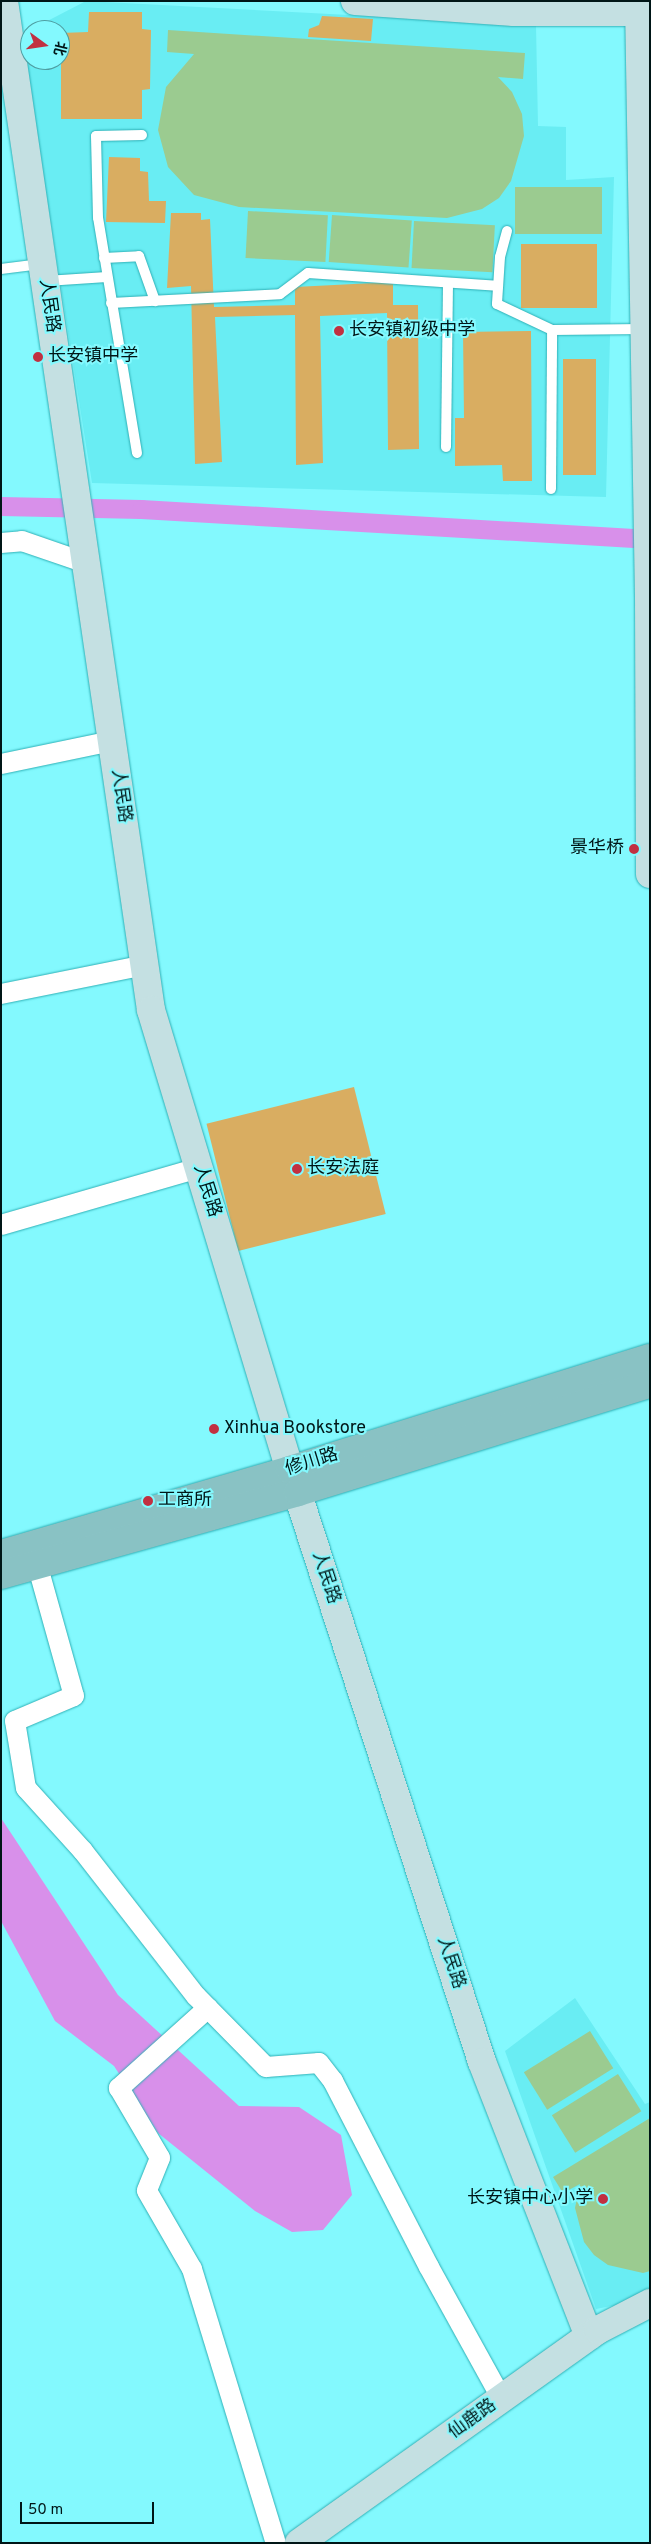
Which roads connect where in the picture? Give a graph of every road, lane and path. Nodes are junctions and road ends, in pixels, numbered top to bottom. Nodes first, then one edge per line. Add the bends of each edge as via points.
1 (4, 1) edge
2 (355, 1) edge
3 (642, 8) edge
4 (142, 135) dead end
5 (507, 231) dead end
6 (104, 258) junction
7 (1, 269) edge
8 (43, 272) junction
9 (107, 277) junction
10 (448, 283) junction
11 (496, 286) junction
12 (646, 286) edge
13 (155, 301) junction
14 (111, 303) junction
15 (643, 329) junction
16 (552, 330) junction
17 (446, 447) dead end
18 (137, 453) dead end
19 (551, 489) dead end
20 (1, 543) edge
21 (85, 557) junction
22 (649, 597) edge
23 (112, 740) junction
24 (1, 764) edge
25 (650, 874) edge
26 (145, 965) junction
27 (1, 994) edge
28 (199, 1168) junction
29 (1, 1224) edge
30 (650, 1358) edge
31 (650, 1384) edge
32 (294, 1481) junction
33 (1, 1554) edge
34 (35, 1556) junction
35 (1, 1575) edge
36 (208, 2008) junction
37 (650, 2303) edge
38 (589, 2336) junction
39 (502, 2399) junction
40 (276, 2543) edge
41 (299, 2543) edge

1 - 8 street, 人民路
2 - 3 street via 514,12
3 - 12 street
4 - 6 lane via 96,136 98,218
5 - 11 lane
6 - 9 lane
6 - 13 lane via 139,256
7 - 8 lane
8 - 9 lane
8 - 21 street, 人民路
9 - 14 lane
10 - 11 lane
10 - 13 lane via 308,273 280,294
10 - 17 lane
11 - 16 lane via 498,304
12 - 15 street
13 - 14 lane
14 - 18 lane
15 - 16 lane
15 - 22 street
16 - 19 lane
20 - 21 street via 22,541
21 - 23 street, 人民路
22 - 25 street
23 - 24 street
23 - 26 street, 人民路
26 - 27 street
26 - 28 street, 人民路 via 151,1010
28 - 29 street
28 - 32 street, 人民路
30 - 32 main road, 修川路
31 - 32 main road, 修川路
32 - 34 main road, 修川路
32 - 38 street, 人民路 via 482,2062
33 - 34 main road, 修川路
34 - 35 main road, 修川路
34 - 36 street via 74,1696 14,1721 26,1788 83,1851
36 - 39 street via 266,2067 320,2063 333,2081 429,2267
36 - 40 street via 119,2088 160,2158 147,2191 192,2269
37 - 38 street, 仙鹿路
38 - 39 street, 仙鹿路
39 - 41 street, 仙鹿路

